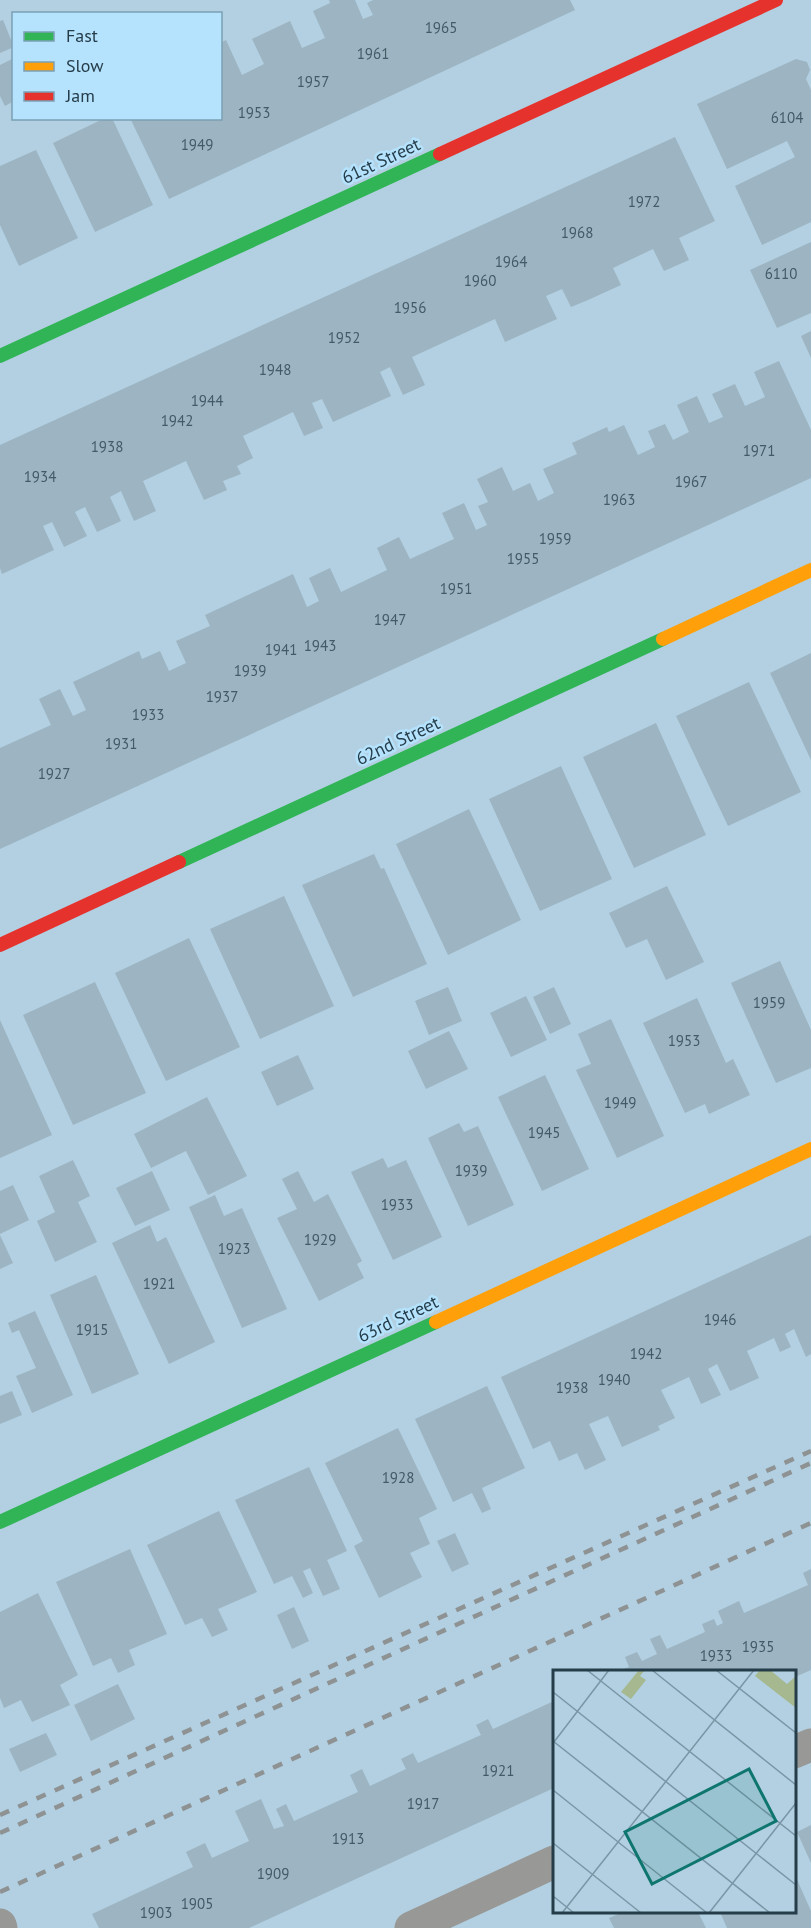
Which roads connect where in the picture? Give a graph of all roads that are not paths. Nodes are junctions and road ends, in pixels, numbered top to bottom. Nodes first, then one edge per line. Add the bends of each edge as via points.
1 (776, 0) edge
2 (0, 356) edge
3 (811, 570) edge
4 (0, 945) edge
5 (811, 1149) edge
6 (0, 1522) edge
7 (811, 1745) edge
8 (796, 1752) edge
9 (553, 1863) edge
10 (411, 1928) edge

1 - 2 street, 61st Street
3 - 4 street, 62nd Street
5 - 6 street, 63rd Street
7 - 8 street
9 - 10 street

